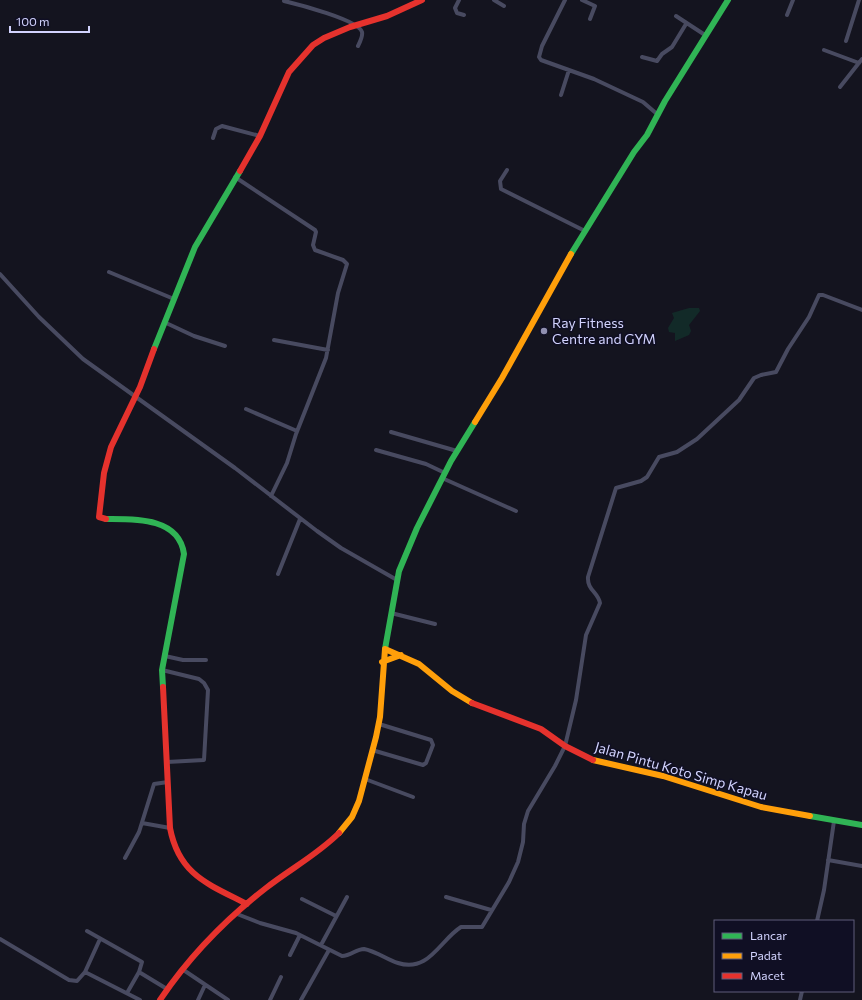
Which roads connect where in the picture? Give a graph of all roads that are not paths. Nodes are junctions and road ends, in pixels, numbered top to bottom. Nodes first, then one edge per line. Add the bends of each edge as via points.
1 (284, 0) edge
2 (422, 0) edge
3 (459, 0) edge
4 (494, 0) edge
5 (565, 0) edge
6 (582, 0) edge
7 (728, 0) edge
8 (793, 0) edge
9 (859, 0) edge
10 (593, 2) edge
11 (504, 6) dead end
12 (464, 15) dead end
13 (787, 15) dead end
14 (676, 16) dead end
15 (590, 19) dead end
16 (686, 24) junction
17 (355, 25) junction
18 (705, 35) junction
19 (846, 41) dead end
20 (358, 46) dead end
21 (824, 50) dead end
22 (642, 57) dead end
23 (860, 61) edge
24 (569, 70) junction
25 (840, 87) dead end
26 (561, 95) dead end
27 (657, 114) junction
28 (260, 136) junction
29 (213, 138) dead end
30 (507, 170) dead end
31 (235, 177) junction
32 (585, 231) junction
33 (109, 272) dead end
34 (0, 274) edge
35 (174, 299) junction
36 (862, 310) edge
37 (164, 322) junction
38 (274, 340) dead end
39 (225, 346) dead end
40 (328, 350) junction
41 (135, 396) junction
42 (246, 409) dead end
43 (297, 431) junction
44 (391, 432) dead end
45 (376, 450) dead end
46 (457, 451) junction
47 (443, 475) junction
48 (271, 496) junction
49 (516, 511) dead end
50 (300, 519) junction
51 (278, 574) dead end
52 (397, 580) junction
53 (390, 613) junction
54 (435, 624) dead end
55 (385, 649) junction
56 (401, 655) junction
57 (165, 656) junction
58 (206, 660) dead end
59 (382, 662) junction
60 (162, 670) junction
61 (379, 724) junction
62 (565, 746) junction
63 (372, 750) junction
64 (167, 762) junction
65 (365, 779) junction
66 (168, 782) junction
67 (413, 796) dead end
68 (834, 821) junction
69 (142, 822) junction
70 (862, 825) edge
71 (170, 828) junction
72 (125, 858) dead end
73 (828, 860) junction
74 (862, 866) edge
75 (347, 896) dead end
76 (446, 897) dead end
77 (302, 899) dead end
78 (247, 904) junction
79 (491, 910) junction
80 (237, 914) junction
81 (336, 916) junction
82 (817, 920) edge
83 (87, 931) dead end
84 (300, 935) junction
85 (100, 938) junction
86 (0, 939) edge
87 (321, 945) junction
88 (329, 950) junction
89 (290, 956) dead end
90 (182, 969) junction
91 (85, 972) junction
92 (140, 972) junction
93 (281, 977) dead end
94 (205, 985) junction
95 (167, 989) junction
96 (127, 993) junction
97 (140, 1000) edge
98 (160, 1000) edge
99 (198, 1000) edge
100 (228, 1000) edge
101 (270, 1000) edge
102 (301, 1000) edge

1 - 17 street
2 - 17 street via 387,16
3 - 12 street via 455,8 456,13
4 - 11 street
5 - 24 street via 539,57 544,62
6 - 10 street
7 - 18 street
8 - 13 street
9 - 19 street
10 - 15 street via 595,6
14 - 16 street
16 - 18 street
16 - 22 street via 672,47 662,54 657,62
17 - 20 street via 362,33
17 - 28 street via 313,45 293,66
18 - 27 street
21 - 23 street
23 - 25 street
24 - 26 street
24 - 27 street via 643,102
27 - 32 street
28 - 29 street via 222,126 216,129
28 - 31 street
30 - 32 street via 500,181 502,189
31 - 35 street via 195,248
31 - 40 street via 315,230 315,250 343,260 347,264 338,293
32 - 46 street via 502,378
33 - 35 street
34 - 41 street via 61,340
35 - 37 street
36 - 62 street via 819,295 776,372 754,378 739,400 721,418 677,452 659,457 647,477 616,488 588,577 588,586 600,603 586,635 576,700
37 - 39 street via 194,336
37 - 41 street
38 - 40 street
40 - 43 street
41 - 48 street
41 - 57 street via 108,456 98,513 102,518 144,519 160,523 176,536 183,547 184,554
42 - 43 street
43 - 48 street via 287,463
44 - 46 street
45 - 47 street via 426,464
46 - 47 street
47 - 49 street
47 - 52 street via 416,528
48 - 50 street
50 - 51 street
50 - 52 street via 341,548
52 - 53 street
53 - 54 street
53 - 55 street
55 - 56 street, Jalan Pintu Koto Simp Kapau
55 - 59 street
56 - 59 street
56 - 62 street, Jalan Pintu Koto Simp Kapau via 419,664 468,701 541,729
57 - 58 street via 183,660
57 - 60 street
59 - 61 street
60 - 64 street
60 - 64 street via 199,679 208,690 204,760
61 - 63 street
61 - 63 street via 431,740 433,745 423,765
62 - 68 street, Jalan Pintu Koto Simp Kapau via 597,762 663,776 761,807
62 - 79 street via 528,811 518,862
63 - 65 street
64 - 66 street
65 - 67 street
65 - 78 street via 357,807 341,830
66 - 69 street via 154,784
66 - 71 street
68 - 70 street, Jalan Pintu Koto Simp Kapau
68 - 73 street
69 - 71 street
69 - 72 street
71 - 78 street via 173,848 189,872
73 - 74 street
73 - 82 street
75 - 81 street
76 - 79 street
77 - 81 street
78 - 80 street
79 - 88 street via 482,927 461,927 422,963 398,963 364,949 348,956
80 - 84 street via 260,924
80 - 90 street
81 - 87 street
83 - 85 street
84 - 87 street
84 - 89 street
85 - 91 street
85 - 92 street via 141,960 143,964
86 - 91 street via 69,980 77,981
87 - 88 street
88 - 102 street
90 - 94 street
90 - 95 street
91 - 96 street
92 - 95 street
92 - 96 street
93 - 101 street
94 - 99 street
94 - 100 street
95 - 98 street
96 - 97 street

